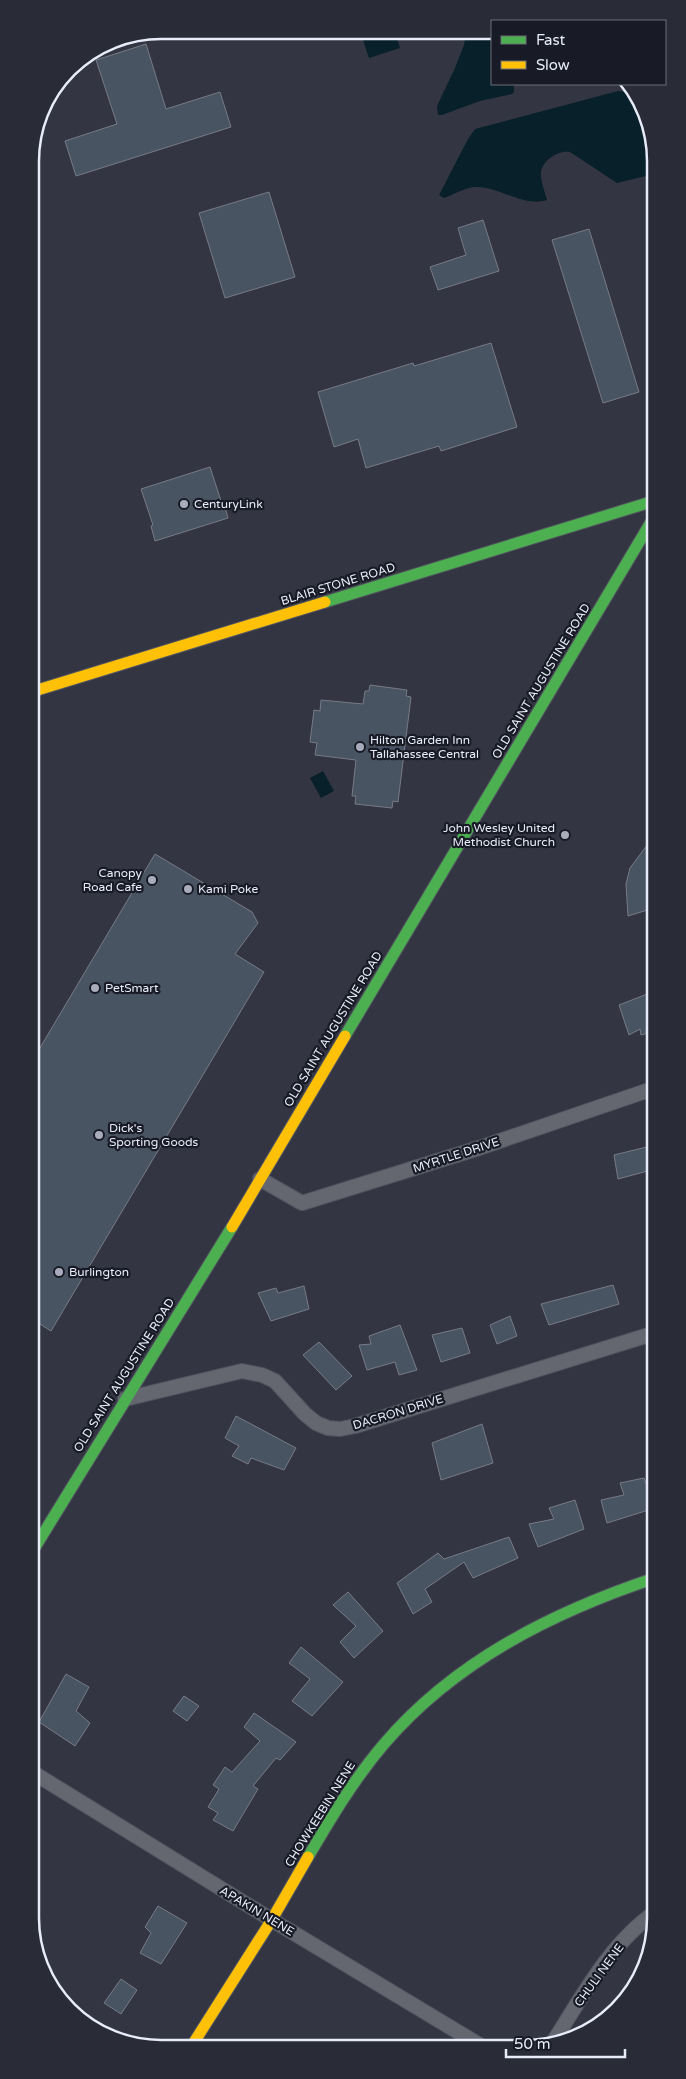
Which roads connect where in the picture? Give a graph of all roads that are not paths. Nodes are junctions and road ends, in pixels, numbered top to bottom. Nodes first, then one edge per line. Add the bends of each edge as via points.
1 (647, 503) edge
2 (647, 529) edge
3 (39, 690) edge
4 (647, 1091) edge
5 (260, 1180) junction
6 (647, 1335) edge
7 (125, 1399) junction
8 (39, 1540) edge
9 (647, 1581) edge
10 (39, 1776) edge
11 (647, 1917) edge
12 (272, 1920) junction
13 (557, 2036) edge
14 (195, 2040) edge
15 (473, 2040) edge

1 - 3 street, BLAIR STONE ROAD
2 - 5 street, OLD SAINT AUGUSTINE ROAD
4 - 5 street, MYRTLE DRIVE via 302,1203
5 - 7 street, OLD SAINT AUGUSTINE ROAD
6 - 7 street, DACRON DRIVE via 340,1429 316,1423 275,1382 262,1375 242,1371
7 - 8 street, OLD SAINT AUGUSTINE ROAD
9 - 12 street, CHOWKEEBIN NENE via 612,1592 520,1635 483,1657 429,1699 376,1753 341,1803
10 - 12 street, APAKIN NENE
11 - 13 street, CHULI NENE via 625,1938
12 - 14 street, CHOWKEEBIN NENE
12 - 15 street, APAKIN NENE

